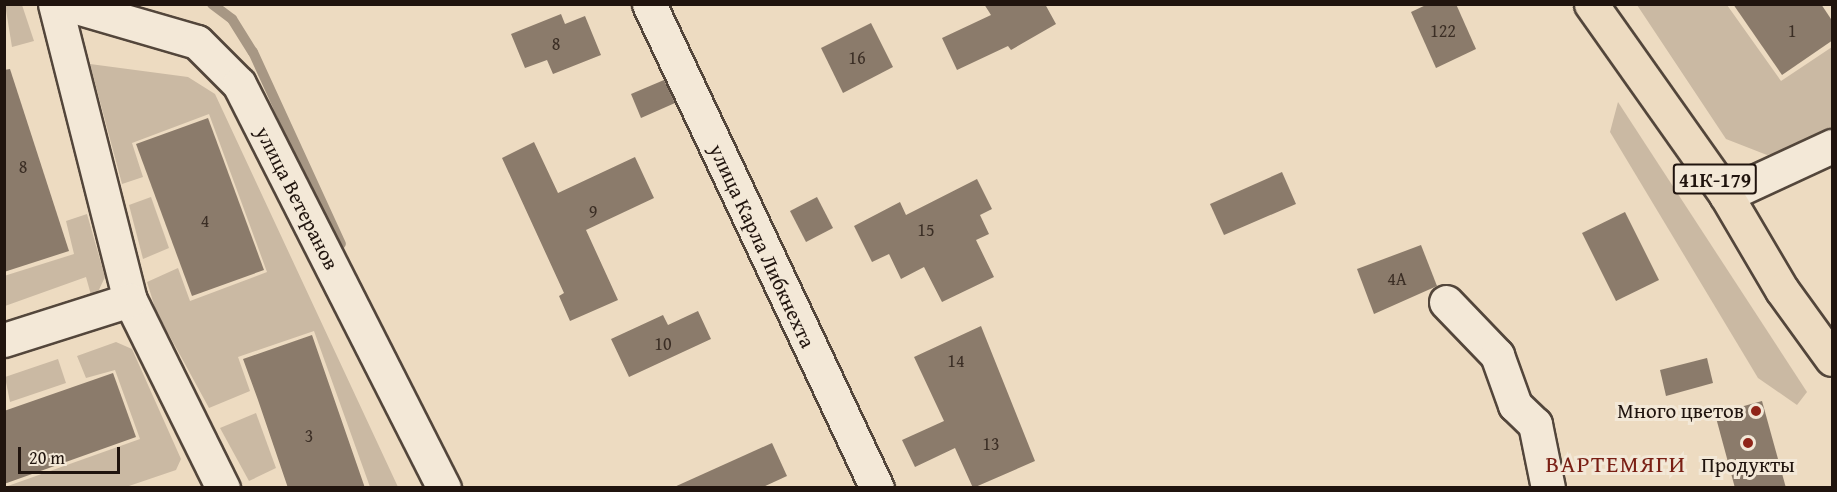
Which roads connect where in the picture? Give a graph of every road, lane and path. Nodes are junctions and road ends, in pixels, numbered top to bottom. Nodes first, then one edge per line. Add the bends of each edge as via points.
1 (55, 4) edge
2 (66, 4) edge
3 (648, 4) edge
4 (1591, 4) edge
5 (1833, 146) edge
6 (1726, 195) junction
7 (130, 300) junction
8 (1446, 302) dead end
9 (4, 340) edge
10 (1833, 359) edge
11 (223, 488) edge
12 (444, 488) edge
13 (877, 488) edge
14 (1548, 488) edge

1 - 7 street
2 - 12 street, улица Ветеранов via 197,42 238,84
3 - 13 street, улица Карла Либкнехта
4 - 6 main road, 41К-179
5 - 6 street
6 - 10 main road, 41К-179 via 1782,290
7 - 9 street
7 - 11 street
8 - 14 street via 1497,355 1515,405 1535,424

